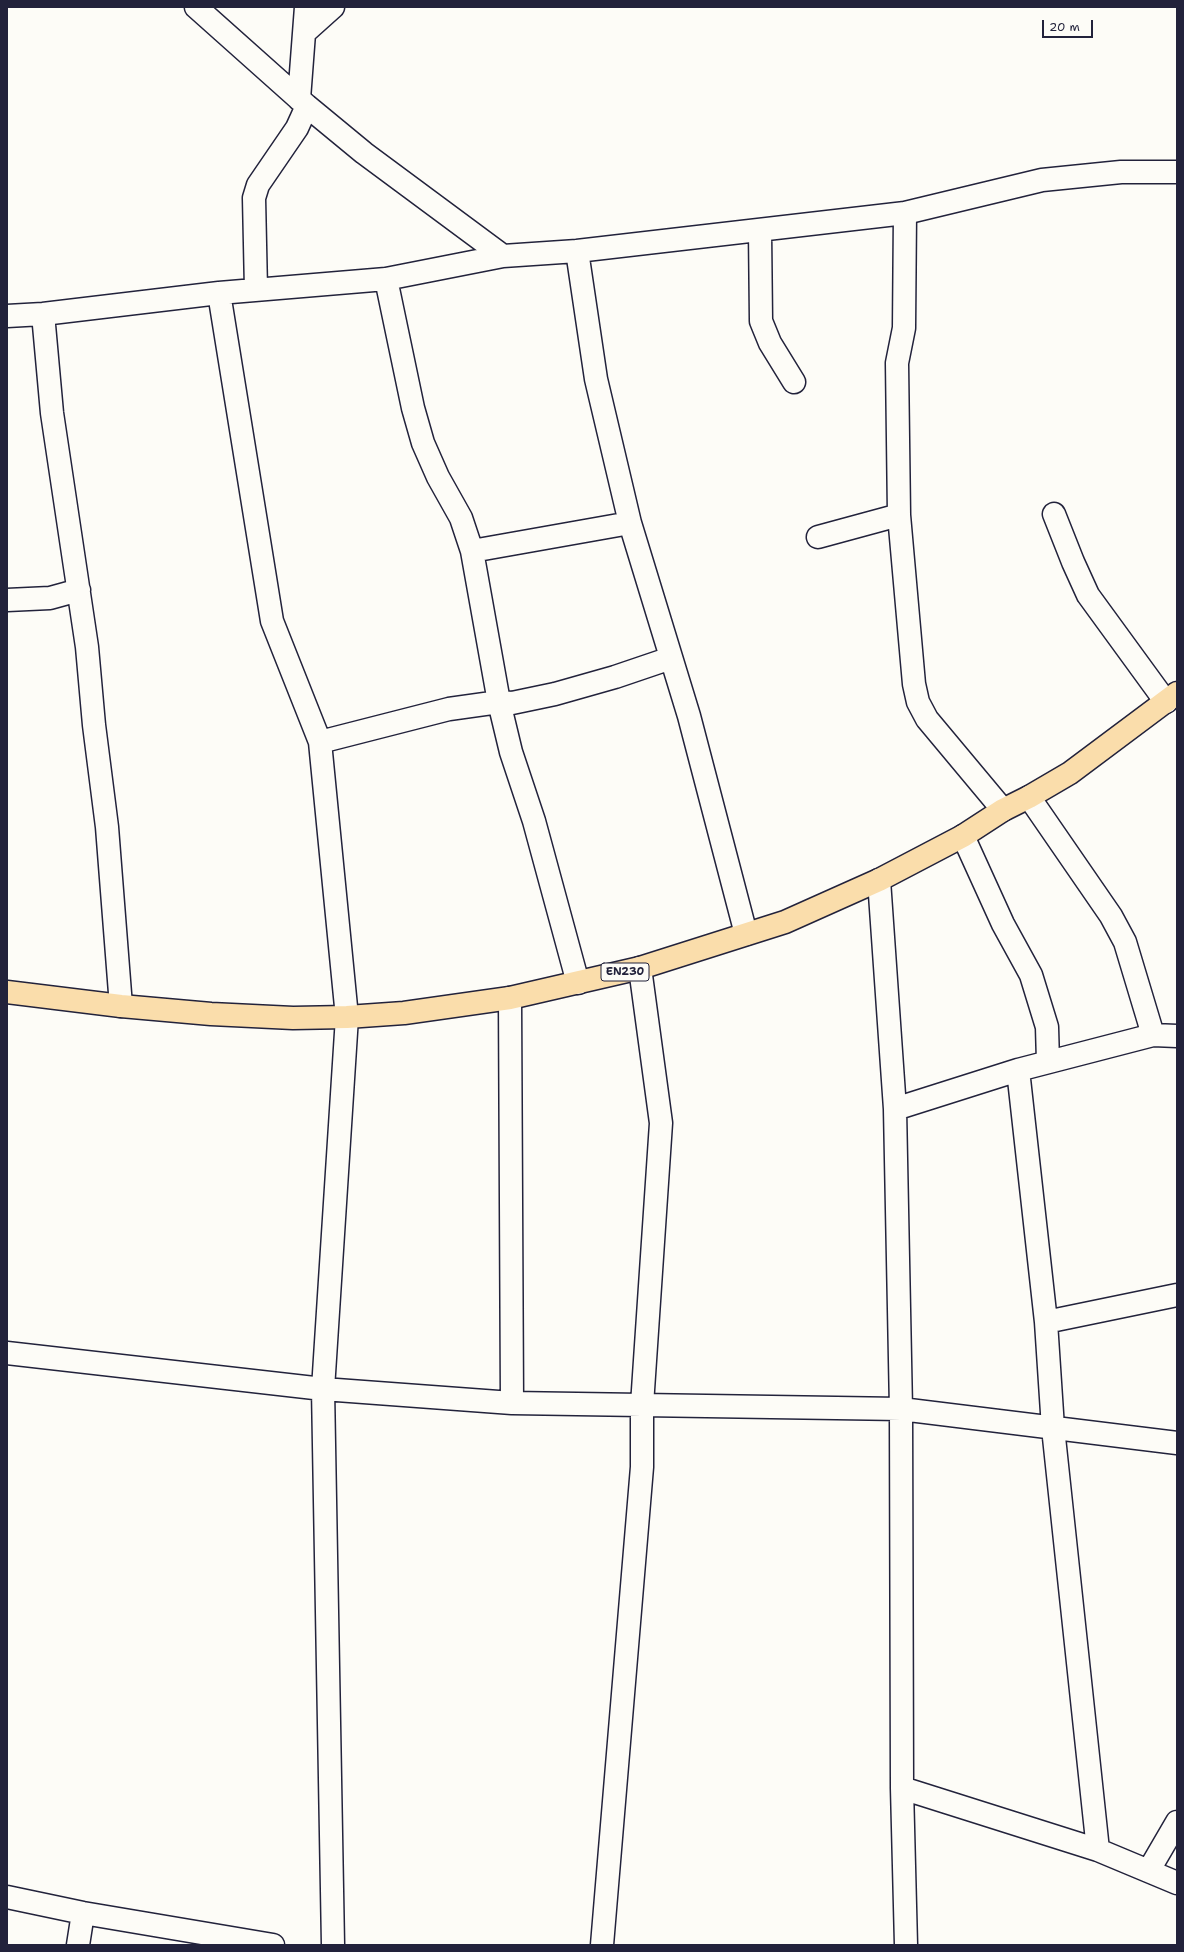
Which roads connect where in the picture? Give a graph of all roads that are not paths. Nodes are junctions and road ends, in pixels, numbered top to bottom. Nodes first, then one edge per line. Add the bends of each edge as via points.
1 (196, 7) edge
2 (306, 7) edge
3 (333, 7) edge
4 (304, 33) junction
5 (303, 102) junction
6 (1177, 172) edge
7 (905, 213) junction
8 (760, 231) junction
9 (577, 251) junction
10 (503, 256) junction
11 (386, 279) junction
12 (256, 290) junction
13 (219, 293) junction
14 (43, 314) junction
15 (7, 316) edge
16 (794, 382) dead end
17 (1054, 514) dead end
18 (899, 515) junction
19 (630, 523) junction
20 (818, 537) dead end
21 (472, 551) junction
22 (79, 590) junction
23 (7, 600) edge
24 (671, 658) junction
25 (1171, 698) edge
26 (499, 702) junction
27 (320, 742) junction
28 (1030, 797) junction
29 (1003, 810) junction
30 (963, 836) junction
31 (879, 880) junction
32 (746, 934) junction
33 (640, 968) junction
34 (578, 983) junction
35 (7, 992) edge
36 (510, 998) junction
37 (121, 1006) junction
38 (347, 1017) junction
39 (1153, 1035) junction
40 (1177, 1036) edge
41 (1048, 1062) junction
42 (1018, 1070) junction
43 (895, 1109) junction
44 (1177, 1295) edge
45 (1046, 1322) junction
46 (7, 1353) edge
47 (323, 1389) junction
48 (512, 1403) junction
49 (642, 1405) junction
50 (901, 1409) junction
51 (1053, 1428) junction
52 (1177, 1443) edge
53 (902, 1788) junction
54 (1177, 1822) edge
55 (1098, 1850) junction
56 (1149, 1870) junction
57 (1177, 1883) edge
58 (7, 1897) edge
59 (83, 1914) junction
60 (78, 1945) edge
61 (272, 1945) edge
62 (333, 1945) edge
63 (602, 1945) edge
64 (906, 1945) edge

1 - 5 street
2 - 4 street
3 - 4 street
4 - 5 street
5 - 10 street via 364,153
5 - 12 street via 296,128 258,185 254,198
6 - 7 street via 1121,172 1042,180
7 - 8 street
7 - 18 street via 904,328 897,364
8 - 9 street
8 - 16 street via 761,321 770,343
9 - 10 street
9 - 19 street via 596,378
10 - 11 street
11 - 12 street
11 - 21 street via 423,443 461,518
12 - 13 street
13 - 14 street
13 - 27 street via 272,621
14 - 15 street
14 - 22 street via 52,413
17 - 25 street via 1088,595
18 - 20 street
18 - 29 street via 912,668 918,702 927,719
19 - 21 street
19 - 24 street
21 - 26 street
22 - 23 street via 50,598
22 - 37 street via 107,826
24 - 26 street via 555,694 512,703
24 - 32 street via 689,716
25 - 28 main road, EN230 via 1070,773
26 - 27 street via 449,709
26 - 34 street
27 - 38 street
28 - 29 main road, EN230
28 - 39 street via 1111,916 1125,942
29 - 30 main road, EN230
30 - 31 main road, EN230
30 - 41 street via 1003,924 1031,975 1047,1026
31 - 32 main road, EN230 via 785,922
31 - 43 street
32 - 33 main road, EN230
33 - 34 main road, EN230
33 - 49 street via 661,1123
34 - 36 main road, EN230
35 - 37 main road, EN230
36 - 38 main road, EN230 via 404,1013
36 - 48 street
37 - 38 main road, EN230 via 292,1018
38 - 47 street
39 - 40 street
39 - 41 street
41 - 42 street
42 - 43 street
42 - 45 street
43 - 50 street
44 - 45 street
45 - 51 street
46 - 47 street
47 - 48 street
47 - 62 street
48 - 49 street
49 - 50 street
49 - 63 street via 642,1467
50 - 51 street
50 - 53 street
51 - 52 street
51 - 55 street
53 - 55 street
53 - 64 street
54 - 56 street
55 - 56 street
56 - 57 street
58 - 59 street
59 - 60 street
59 - 61 street

